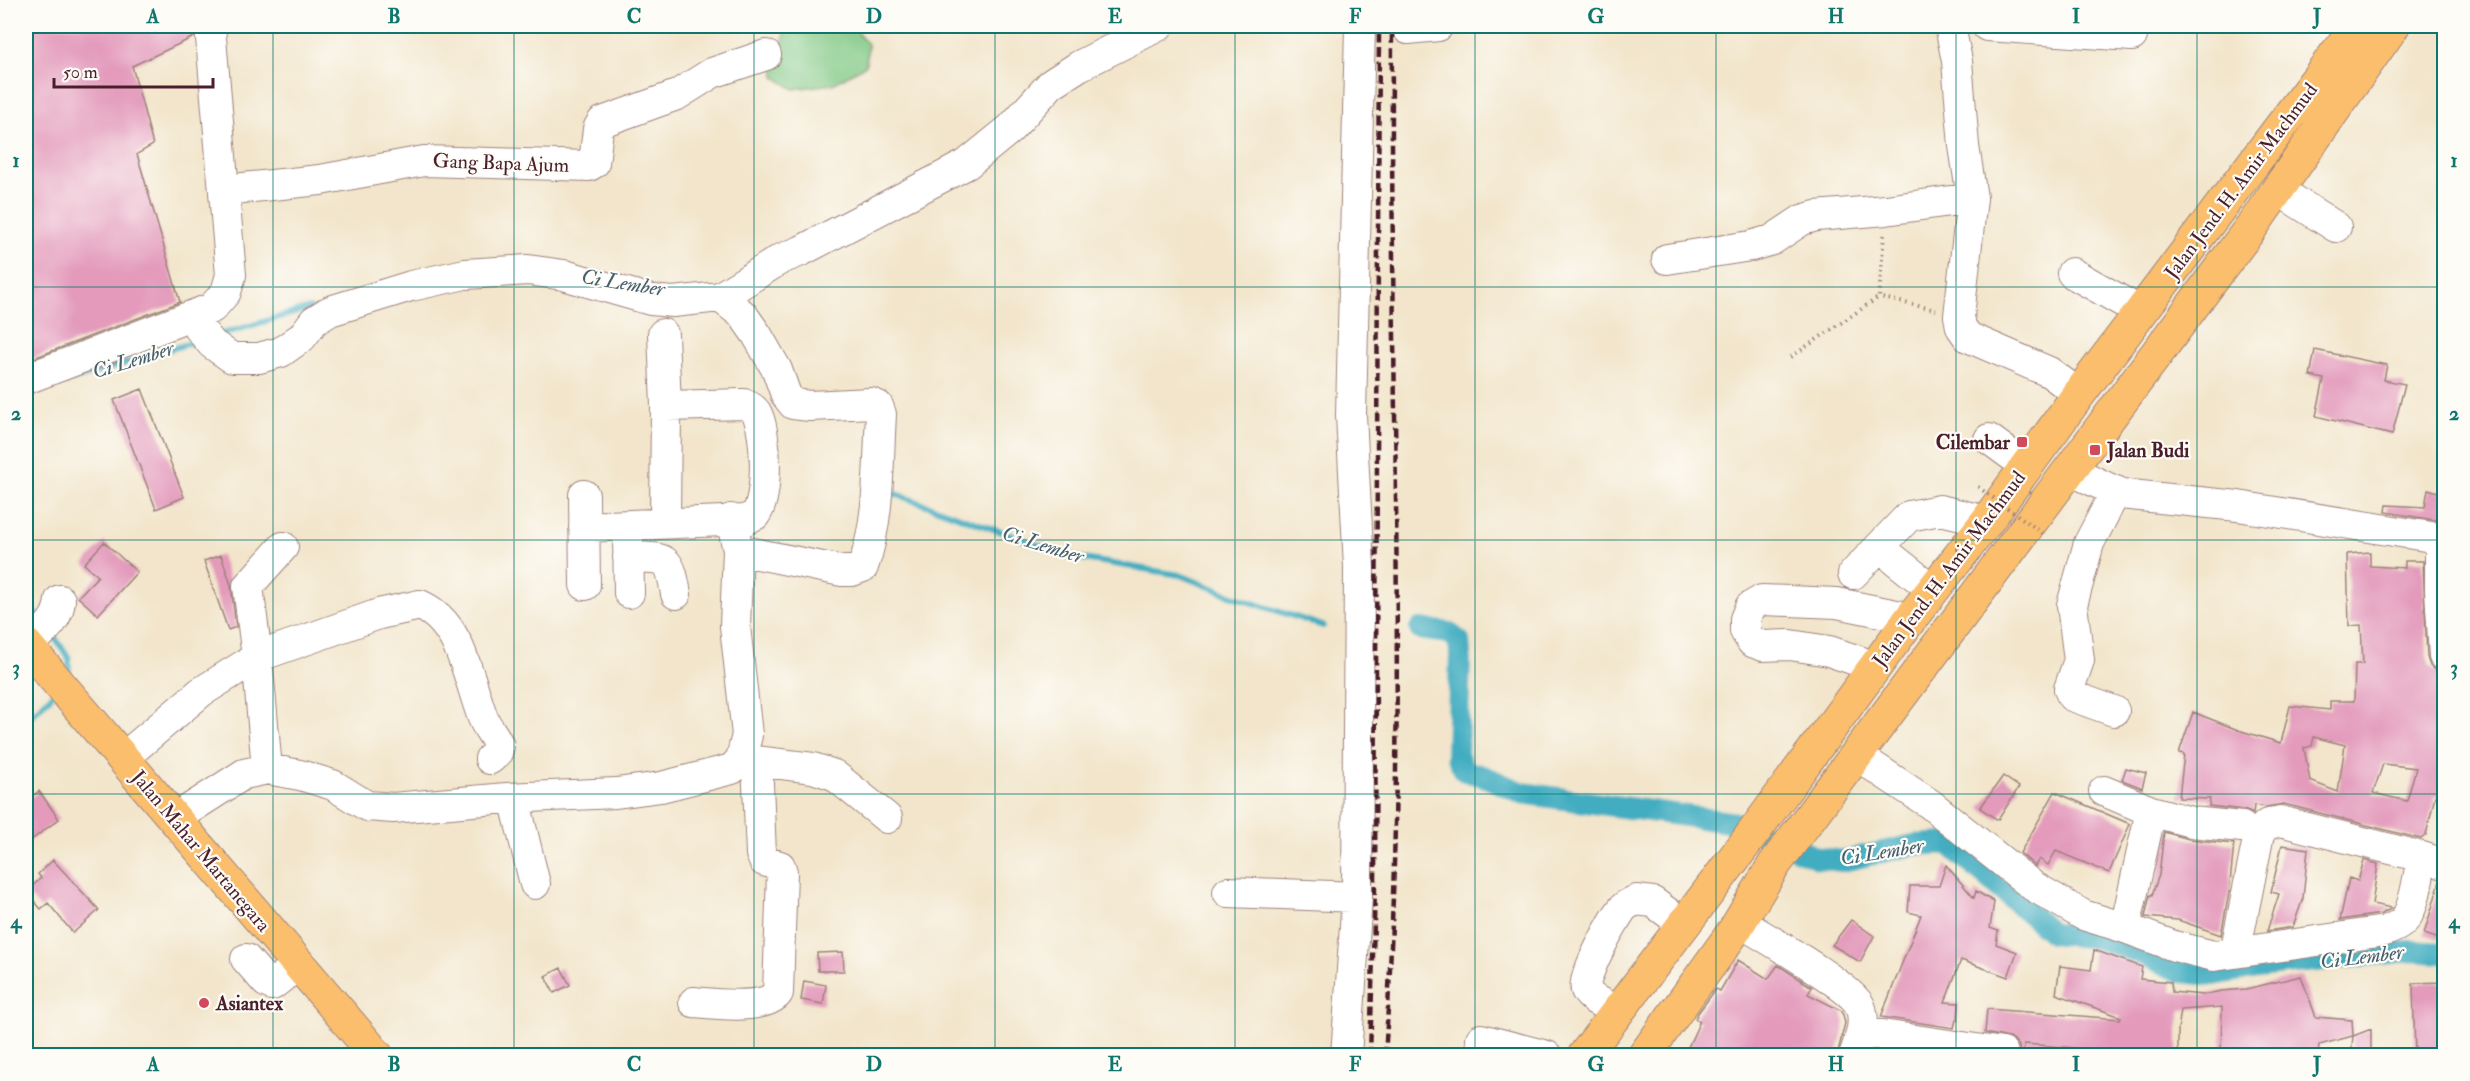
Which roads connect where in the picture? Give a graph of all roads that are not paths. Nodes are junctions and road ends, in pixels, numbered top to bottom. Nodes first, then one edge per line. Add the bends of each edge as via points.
1 (210, 26) edge
2 (1158, 26) edge
3 (1360, 26) edge
4 (1438, 26) edge
5 (1950, 26) edge
6 (1987, 26) edge
7 (2357, 26) edge
8 (2392, 26) edge
9 (1408, 29) dead end
10 (2132, 36) dead end
11 (766, 55) dead end
12 (224, 190) junction
13 (2278, 190) junction
14 (1972, 198) junction
15 (2220, 209) junction
16 (2336, 227) dead end
17 (2250, 229) junction
18 (1667, 259) dead end
19 (2072, 273) dead end
20 (728, 292) junction
21 (2141, 312) junction
22 (201, 330) junction
23 (663, 334) dead end
24 (26, 379) edge
25 (2079, 394) junction
26 (666, 406) junction
27 (1989, 439) dead end
28 (2026, 466) junction
29 (2070, 470) junction
30 (2116, 491) junction
31 (584, 495) dead end
32 (731, 519) junction
33 (1987, 521) junction
34 (664, 523) junction
35 (627, 524) junction
36 (584, 527) junction
37 (2442, 538) edge
38 (283, 547) dead end
39 (738, 550) junction
40 (628, 556) junction
41 (1894, 560) dead end
42 (1852, 574) dead end
43 (585, 585) dead end
44 (1933, 590) junction
45 (628, 593) dead end
46 (676, 594) dead end
47 (60, 600) dead end
48 (1911, 618) junction
49 (2445, 656) edge
50 (257, 657) junction
51 (42, 660) edge
52 (1876, 667) junction
53 (2114, 711) dead end
54 (1856, 755) junction
55 (123, 758) junction
56 (490, 759) dead end
57 (749, 760) junction
58 (267, 769) junction
59 (2104, 790) dead end
60 (514, 798) junction
61 (2151, 811) junction
62 (887, 818) dead end
63 (174, 819) junction
64 (2242, 827) dead end
65 (2433, 860) edge
66 (535, 884) dead end
67 (1228, 892) dead end
68 (1357, 897) junction
69 (1711, 925) junction
70 (2126, 927) junction
71 (2235, 953) junction
72 (246, 959) dead end
73 (298, 965) junction
74 (694, 1002) dead end
75 (1617, 1010) junction
76 (1481, 1039) dead end
77 (1858, 1044) edge
78 (2003, 1053) dead end
79 (377, 1056) edge
80 (1346, 1056) edge
81 (1547, 1056) edge
82 (1584, 1056) edge
83 (1619, 1056) edge
84 (1644, 1056) edge

1 - 12 street
2 - 20 street via 1051,84 1010,129 967,164 781,259
3 - 68 street via 1351,415 1359,567
4 - 9 street
5 - 14 street
6 - 10 street
7 - 15 main road, Jalan Jend. H. Amir Machmud
8 - 13 main road, Jalan Jend. H. Amir Machmud
11 - 12 street, Gang Bapa Ajum via 712,73 677,95 602,122 594,163 590,166 424,161 320,180
12 - 22 street via 231,275 226,292
13 - 16 street
13 - 17 main road, Jalan Jend. H. Amir Machmud
14 - 18 street via 1816,216 1802,220 1772,240
14 - 25 street via 1961,327 1968,337 2049,372
15 - 17 main road
15 - 21 main road, Jalan Jend. H. Amir Machmud
17 - 29 main road, Jalan Jend. H. Amir Machmud
19 - 21 street
20 - 22 street via 673,302 528,270 465,274 330,311 281,352 259,358 232,358
20 - 39 street via 757,335 793,404 871,403 878,406 881,414 874,519 863,567 842,571
21 - 25 main road, Jalan Jend. H. Amir Machmud
22 - 24 street
23 - 26 street
25 - 28 main road, Jalan Jend. H. Amir Machmud
26 - 32 street via 744,404 758,414 765,442 762,497 754,515 747,520
26 - 34 street
27 - 28 street
28 - 33 main road, Jalan Jend. H. Amir Machmud
29 - 30 street
29 - 54 main road, Jalan Jend. H. Amir Machmud
30 - 37 street
30 - 53 street via 2089,543 2072,605 2079,660 2069,689 2072,696
31 - 36 street
32 - 34 street
32 - 39 street
33 - 42 street via 1940,510 1909,516
33 - 44 main road, Jalan Jend. H. Amir Machmud
34 - 35 street
35 - 36 street
35 - 40 street
36 - 43 street
37 - 49 street via 2440,598
38 - 50 street via 248,586
39 - 57 street via 735,626
40 - 45 street
40 - 46 street via 668,562
41 - 44 street
44 - 48 main road, Jalan Jend. H. Amir Machmud
47 - 51 street
48 - 52 main road, Jalan Jend. H. Amir Machmud
48 - 52 street via 1837,603 1762,600 1750,607 1744,631 1752,642 1829,651
50 - 55 street via 201,692
50 - 56 street via 379,614 420,605 430,609 446,623 461,651 484,720 500,746
50 - 58 street
51 - 55 main road, Jalan Mahar Martanegara
52 - 69 main road, Jalan Jend. H. Amir Machmud via 1750,839
54 - 69 main road, Jalan Jend. H. Amir Machmud via 1777,861
54 - 70 street via 1948,817 2033,886 2083,915
55 - 63 main road, Jalan Mahar Martanegara
57 - 60 street via 732,769 661,787
57 - 62 street via 813,768 834,775
57 - 74 street via 761,855 764,861 780,866 782,872 778,993 767,1002
58 - 60 street via 333,785 367,806 393,808
58 - 63 street via 244,774
59 - 61 street
60 - 66 street
61 - 64 street via 2191,822
61 - 70 street
63 - 73 main road, Jalan Mahar Martanegara
65 - 71 street via 2405,919 2397,926
65 - 71 street via 2304,826 2280,821 2266,825 2259,834
67 - 68 street
68 - 80 street
69 - 75 main road, Jalan Jend. H. Amir Machmud
69 - 75 street via 1653,902 1636,900 1624,907 1584,983 1592,996
69 - 77 street via 1819,971 1852,996 1861,1008
69 - 83 main road
69 - 84 main road, Jalan Jend. H. Amir Machmud
70 - 71 street via 2184,949 2214,956
72 - 73 street via 272,986
73 - 79 main road, Jalan Mahar Martanegara
75 - 82 main road, Jalan Jend. H. Amir Machmud
76 - 81 street
77 - 78 street

